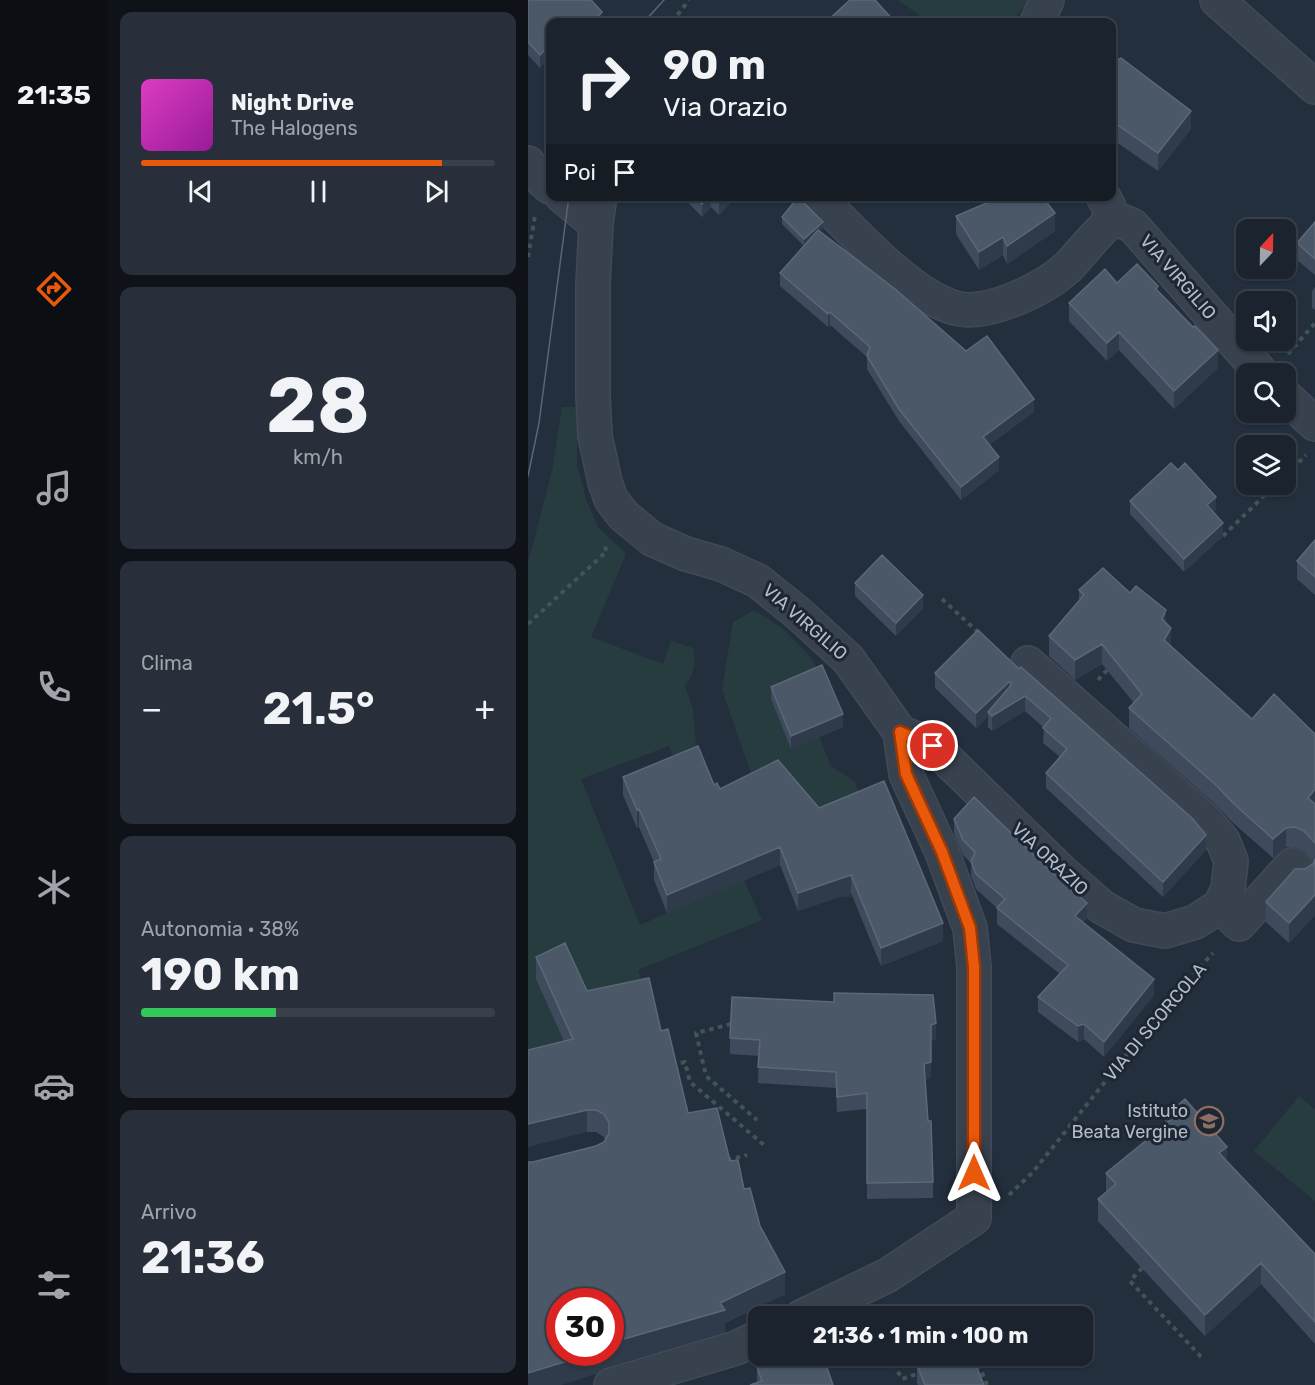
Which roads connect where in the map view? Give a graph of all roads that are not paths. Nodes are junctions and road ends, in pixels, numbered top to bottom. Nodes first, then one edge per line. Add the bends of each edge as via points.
1 (1047, 0) edge
2 (1217, 0) edge
3 (1039, 18) edge
4 (1315, 87) edge
5 (528, 164) edge
6 (546, 183) edge
7 (575, 201) edge
8 (822, 201) edge
9 (1106, 209) edge
10 (598, 210) edge
11 (1269, 363) edge
12 (1296, 413) edge
13 (1312, 439) edge
14 (1028, 663) dead end
15 (900, 732) junction
16 (1299, 871) edge
17 (1230, 915) junction
18 (824, 1306) edge
19 (748, 1342) edge
20 (611, 1385) edge

1 - 3 street
2 - 4 street
5 - 6 street
7 - 10 street
8 - 9 street, VIA VIRGILIO via 904,278 930,298 956,309 979,309 1012,301 1047,284 1067,268
9 - 11 street, VIA VIRGILIO via 1134,226
10 - 15 street, VIA VIRGILIO via 593,395 595,436 611,499 652,539 758,581 800,614 848,659
12 - 13 street
14 - 17 street via 1223,841 1231,861
15 - 17 street, VIA ORAZIO via 933,746 1061,872 1102,907 1134,925 1165,931
15 - 18 street, VIA VIRGILIO via 906,774 942,852 970,928 974,967 974,1218 888,1275
16 - 17 street via 1292,865
19 - 20 street

